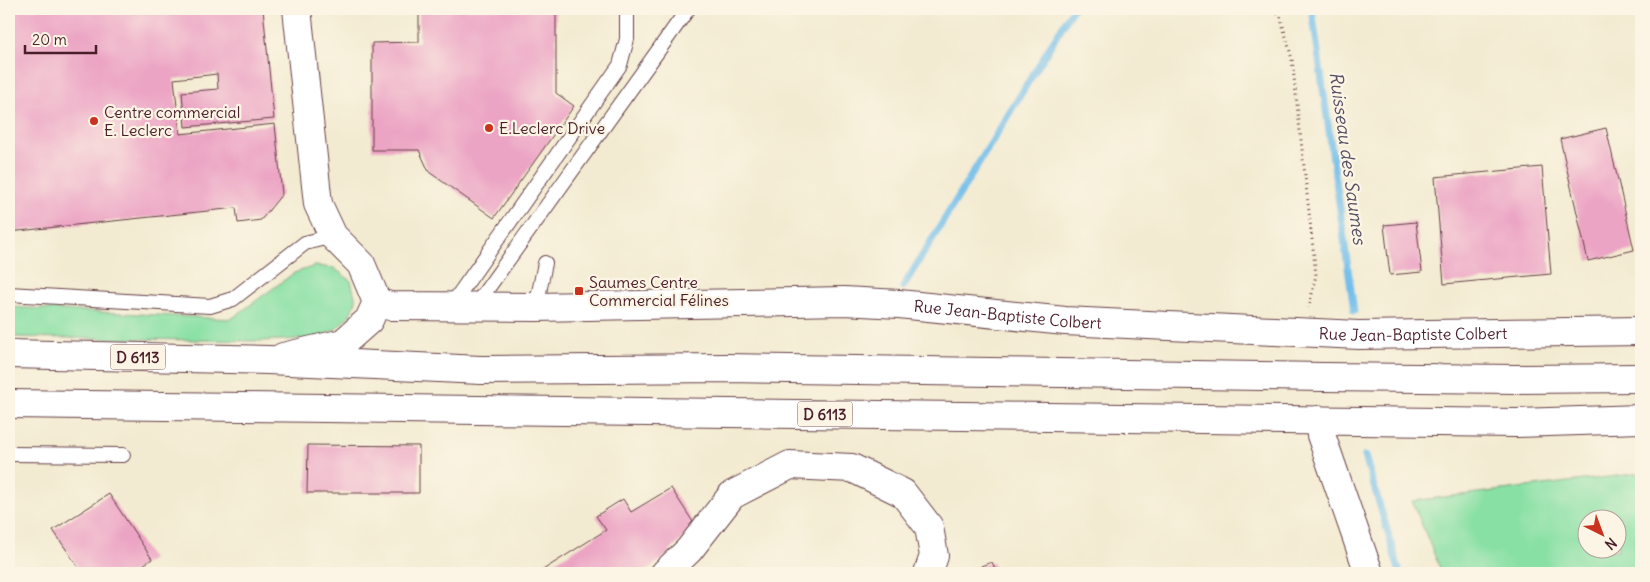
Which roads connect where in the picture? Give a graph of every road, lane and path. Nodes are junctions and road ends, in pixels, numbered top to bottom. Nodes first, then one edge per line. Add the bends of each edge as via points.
1 (297, 9) edge
2 (627, 9) edge
3 (688, 9) edge
4 (1274, 9) edge
5 (333, 236) junction
6 (545, 263) dead end
7 (9, 294) edge
8 (377, 302) junction
9 (463, 306) junction
10 (536, 307) junction
11 (1641, 330) edge
12 (1304, 333) junction
13 (9, 354) edge
14 (268, 360) junction
15 (1641, 378) edge
16 (9, 404) edge
17 (1641, 419) edge
18 (1319, 420) junction
19 (9, 454) edge
20 (123, 455) dead end
21 (665, 573) edge
22 (928, 573) edge
23 (1369, 573) edge

1 - 5 main road via 318,204
2 - 9 lane via 627,38 620,65
3 - 9 lane
4 - 12 path via 1280,15 1292,59 1316,275
5 - 7 lane via 305,243 233,299 210,306
5 - 8 main road via 361,264
6 - 10 lane
8 - 9 main road, Rue Jean-Baptiste Colbert via 390,306
8 - 14 main road via 369,320 343,343
9 - 10 main road, Rue Jean-Baptiste Colbert
10 - 12 main road, Rue Jean-Baptiste Colbert via 844,301 1065,321
11 - 12 main road, Rue Jean-Baptiste Colbert via 1359,336
13 - 14 main road, D 6113
14 - 15 main road, D 6113 via 481,370 727,368 1371,378
16 - 18 main road, D 6113
17 - 18 main road, D 6113 via 1516,423
18 - 23 main road via 1321,435
19 - 20 lane
21 - 22 main road via 689,550 732,495 790,465 852,468 903,493 929,527 934,556

